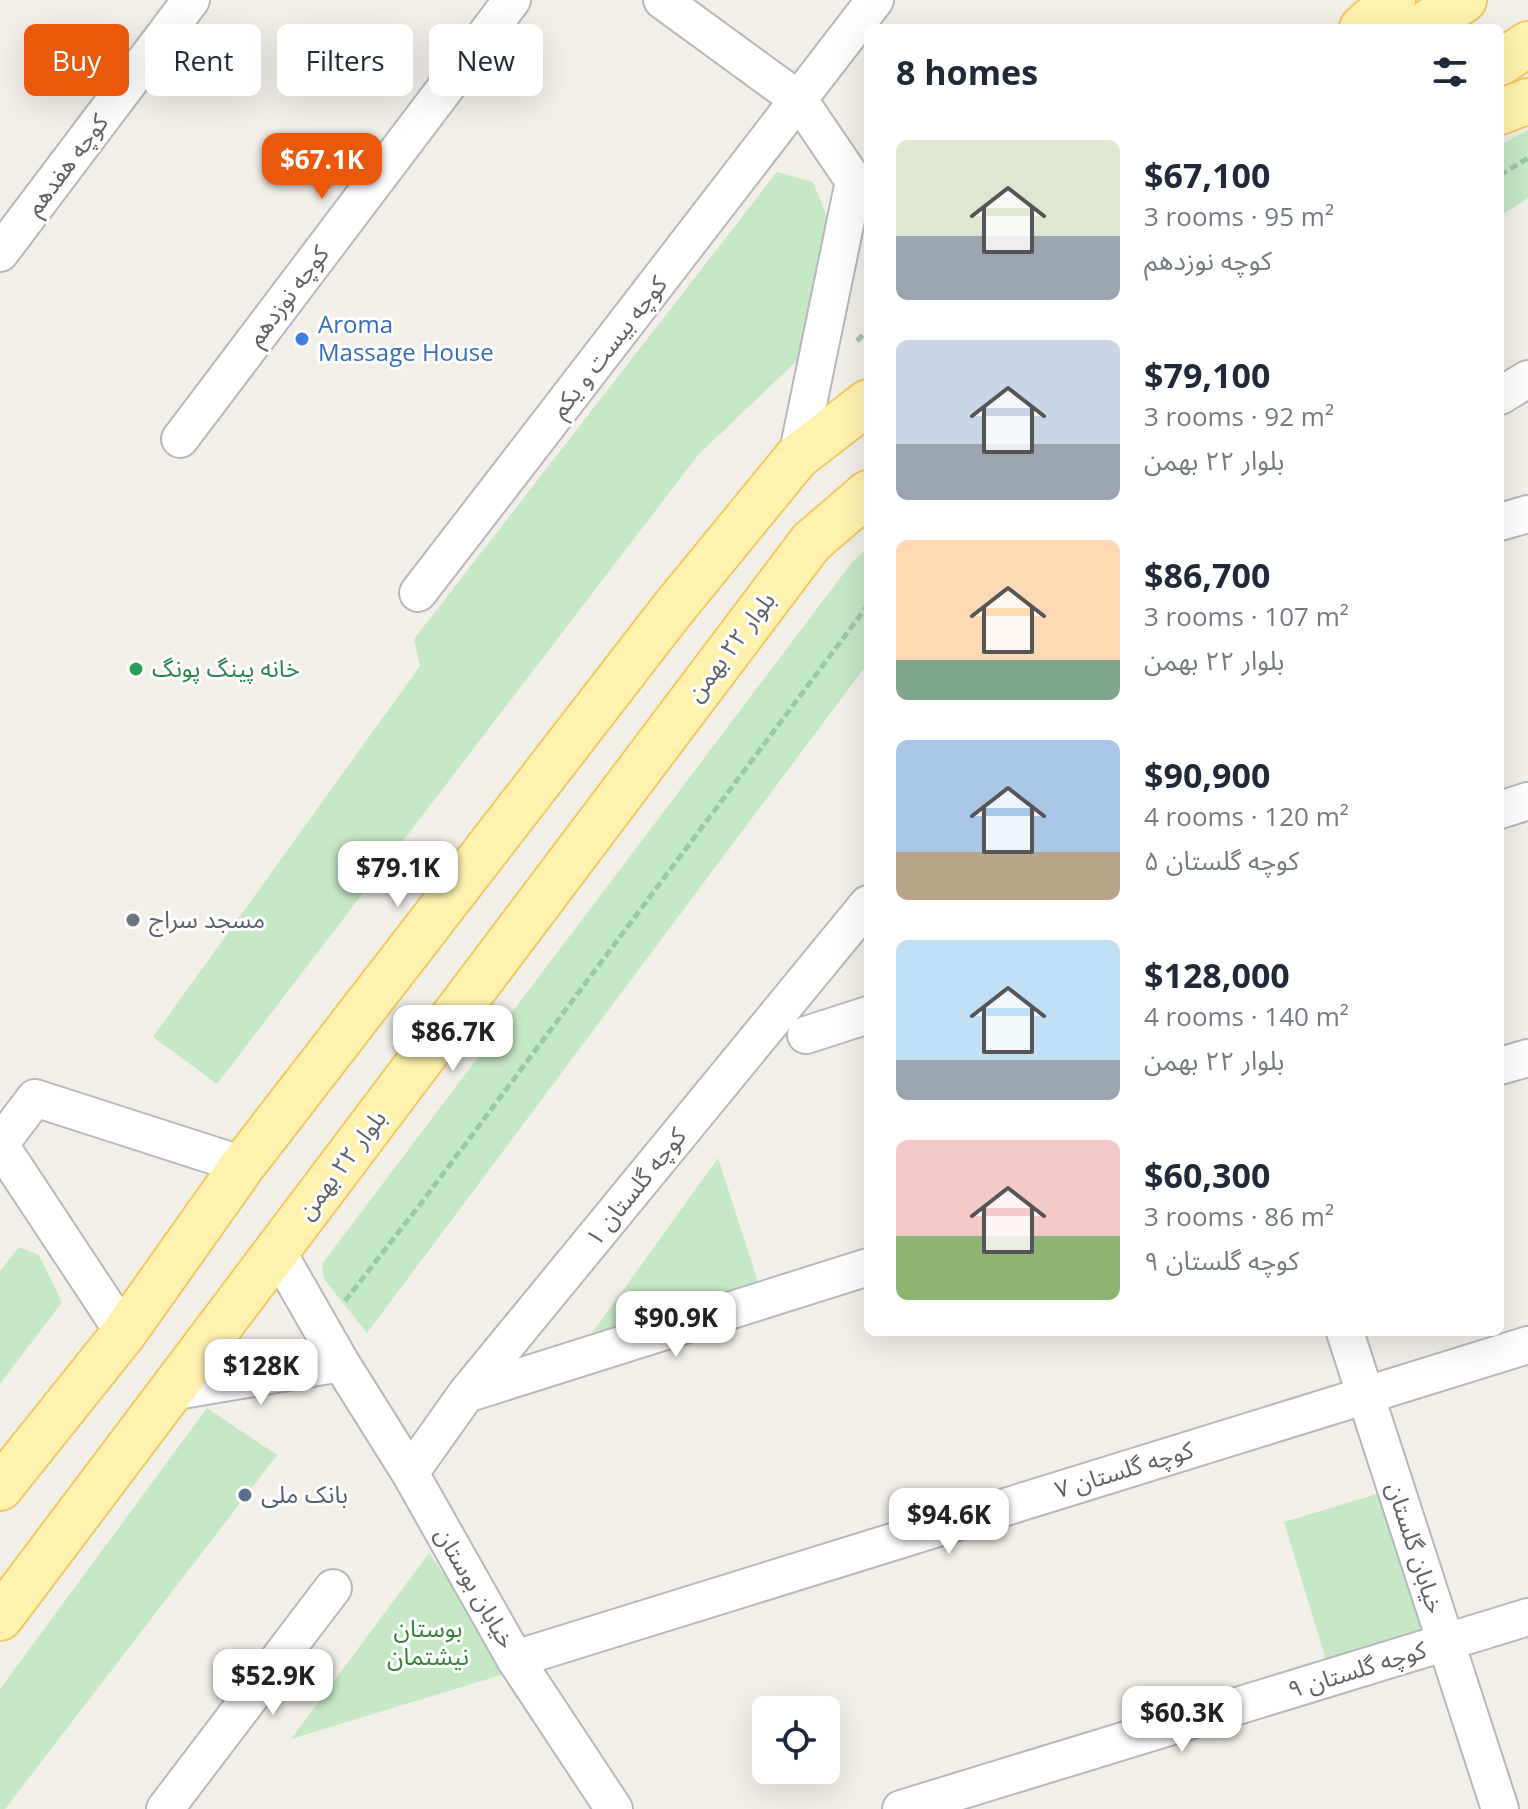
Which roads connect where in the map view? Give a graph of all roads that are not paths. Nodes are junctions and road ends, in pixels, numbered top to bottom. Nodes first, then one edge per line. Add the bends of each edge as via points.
1 (191, 0) edge
2 (512, 0) edge
3 (662, 0) edge
4 (875, 0) edge
5 (1393, 0) edge
6 (1464, 0) edge
7 (1366, 24) edge
8 (1425, 24) edge
9 (1528, 44) edge
10 (1504, 60) edge
11 (799, 100) junction
12 (1528, 101) edge
13 (1504, 110) edge
14 (861, 181) edge
15 (0, 253) edge
16 (1528, 379) edge
17 (1504, 394) edge
18 (864, 405) edge
19 (180, 439) dead end
20 (797, 457) junction
21 (864, 496) edge
22 (1528, 514) edge
23 (1504, 521) edge
24 (418, 593) dead end
25 (1528, 801) edge
26 (1504, 809) edge
27 (864, 909) edge
28 (864, 1016) edge
29 (806, 1035) dead end
30 (1528, 1058) edge
31 (1504, 1065) edge
32 (0, 1144) edge
33 (243, 1165) junction
34 (277, 1251) junction
35 (864, 1268) edge
36 (124, 1333) junction
37 (1346, 1336) edge
38 (1528, 1345) edge
39 (341, 1363) junction
40 (170, 1392) junction
41 (466, 1394) junction
42 (1365, 1396) junction
43 (410, 1473) junction
44 (0, 1488) edge
45 (333, 1588) dead end
46 (1528, 1617) edge
47 (0, 1618) edge
48 (1446, 1642) junction
49 (515, 1659) junction
50 (165, 1809) edge
51 (614, 1809) edge
52 (901, 1809) edge
53 (1500, 1809) edge

1 - 15 street, کوچه هفدهم
2 - 19 street, کوچه نوزدهم
3 - 11 street
4 - 11 street, کوچه بیست و یکم
5 - 7 main road
6 - 8 main road
9 - 10 main road
11 - 14 street
11 - 24 street, کوچه بیست و یکم
12 - 13 main road
14 - 20 street
16 - 17 street
18 - 20 main road
20 - 33 main road via 672,610
21 - 34 main road, بلوار ۲۲ بهمن via 811,542
22 - 23 street
25 - 26 street
27 - 41 street, کوچه گلستان ۱
28 - 29 street
30 - 31 street
32 - 33 street via 35,1098
32 - 36 street
33 - 36 main road
34 - 39 street, خیابان بوستان
34 - 40 main road, بلوار ۲۲ بهمن
35 - 41 street
36 - 44 main road
37 - 42 street, خیابان گلستان
38 - 42 street, کوچه گلستان ۷
39 - 40 street
39 - 43 street, خیابان بوستان
40 - 47 main road, بلوار ۲۲ بهمن
41 - 43 street, کوچه گلستان ۱
42 - 48 street, خیابان گلستان
42 - 49 street, کوچه گلستان ۷
43 - 49 street, خیابان بوستان
45 - 50 street
46 - 48 street, کوچه گلستان ۹
48 - 52 street, کوچه گلستان ۹
48 - 53 street, خیابان گلستان
49 - 51 street, خیابان بوستان

